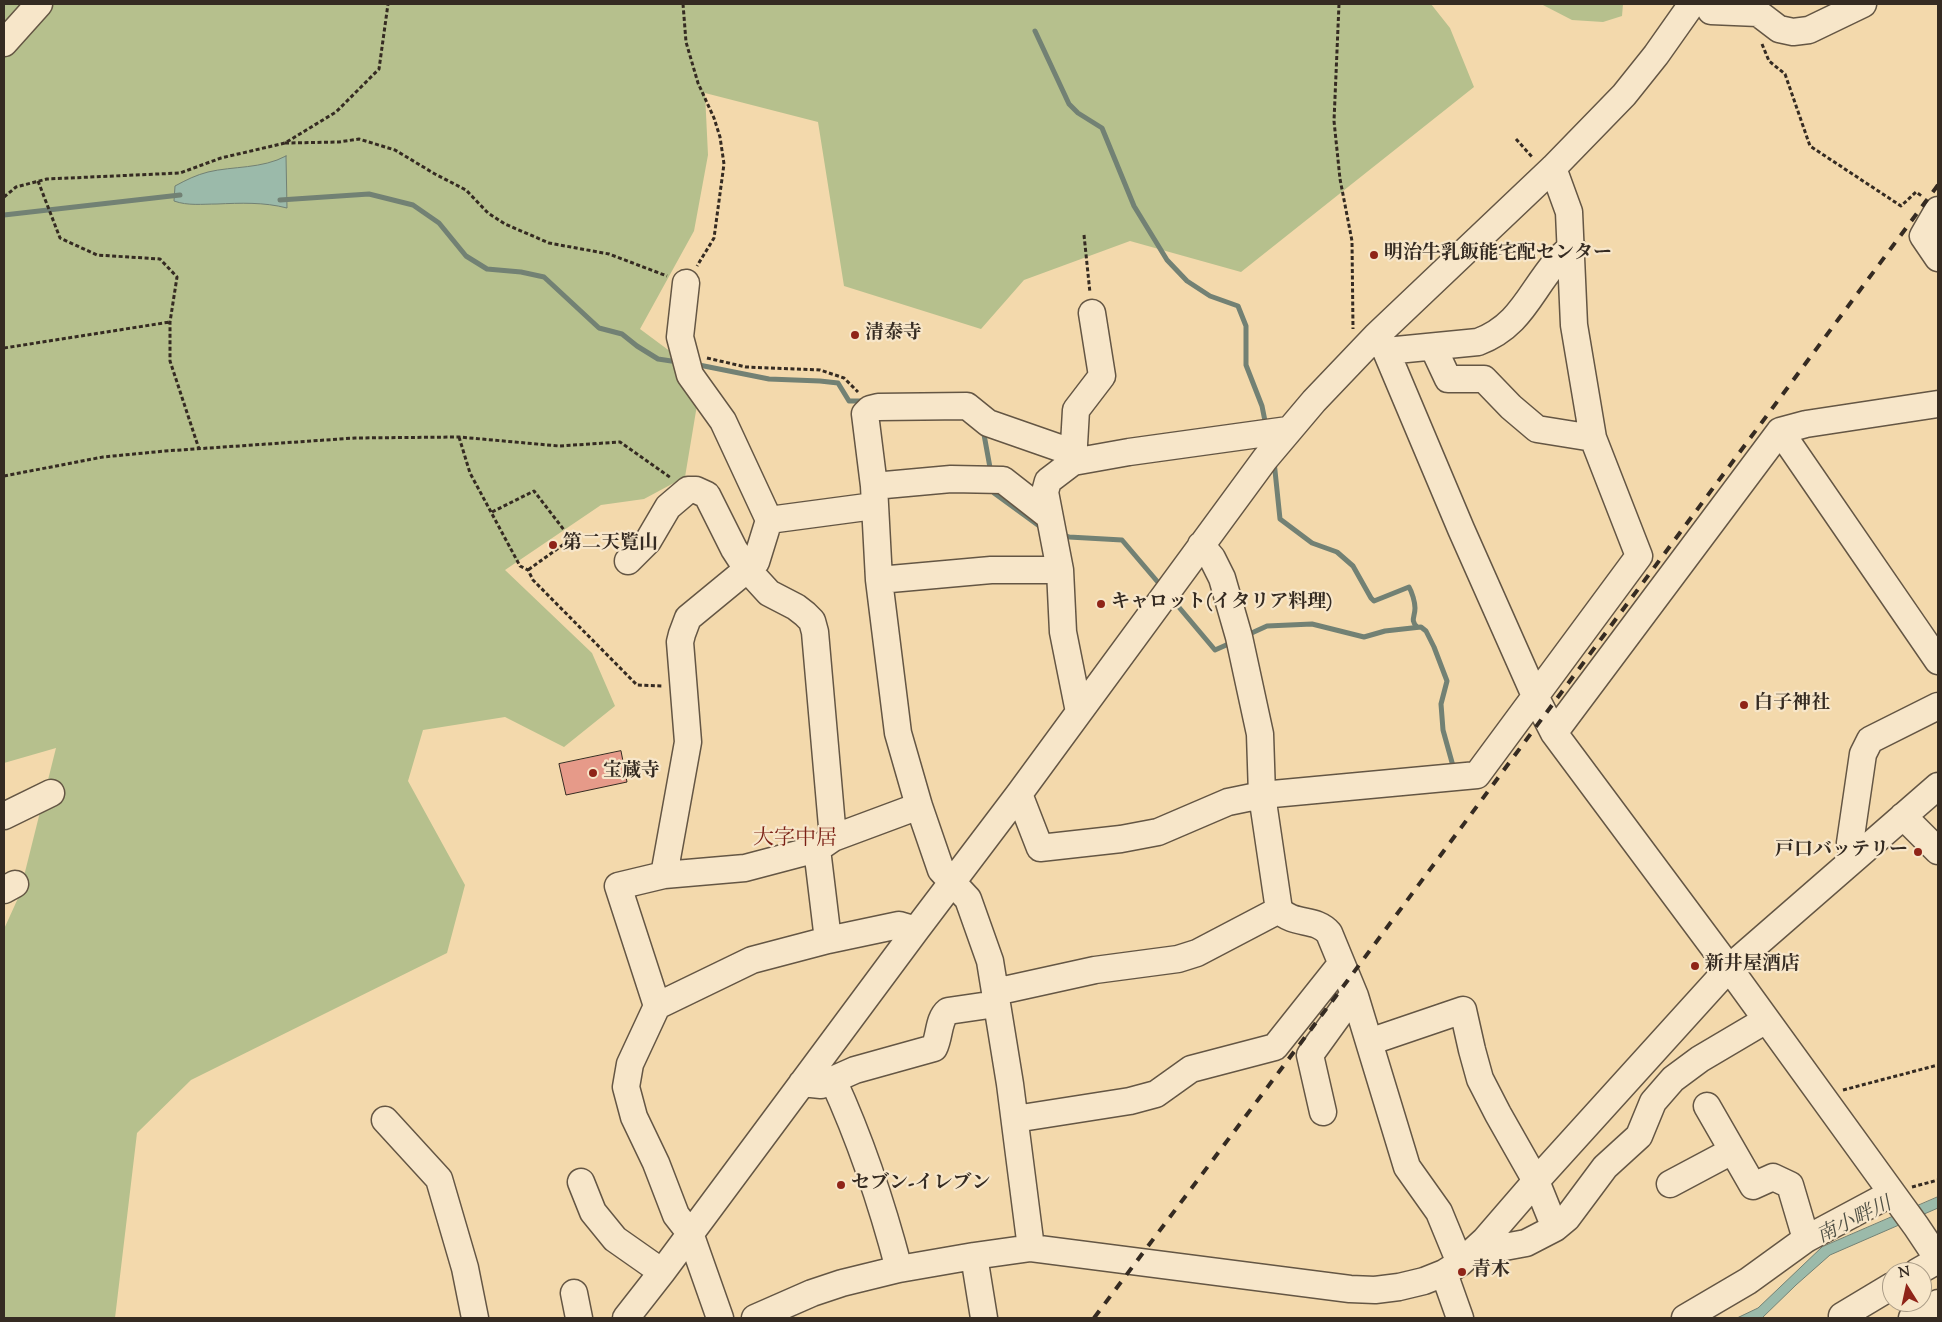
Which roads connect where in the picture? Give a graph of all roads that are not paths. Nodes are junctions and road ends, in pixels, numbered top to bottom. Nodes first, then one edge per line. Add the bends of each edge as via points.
1 (39, 4) edge
2 (1862, 4) edge
3 (1702, 7) edge
4 (4, 43) edge
5 (1549, 171) junction
6 (1938, 210) edge
7 (1572, 247) junction
8 (1938, 258) edge
9 (686, 283) road end
10 (1092, 313) road end
11 (1375, 346) junction
12 (1433, 347) junction
13 (1938, 404) edge
14 (1288, 430) junction
15 (1780, 431) junction
16 (1593, 438) junction
17 (1073, 458) junction
18 (874, 496) junction
19 (1050, 516) junction
20 (769, 520) junction
21 (1200, 545) junction
22 (628, 561) dead end
23 (748, 569) junction
24 (1060, 570) junction
25 (879, 580) junction
26 (1938, 662) edge
27 (1536, 698) junction
28 (1938, 706) edge
29 (1079, 712) junction
30 (1554, 733) junction
31 (1938, 786) edge
32 (50, 793) dead end
33 (1020, 794) junction
34 (1262, 795) junction
35 (919, 806) junction
36 (4, 816) edge
37 (1903, 816) junction
38 (825, 844) junction
39 (1938, 851) edge
40 (1852, 859) junction
41 (664, 875) junction
42 (953, 883) junction
43 (1279, 910) junction
44 (916, 930) junction
45 (828, 940) junction
46 (1341, 964) junction
47 (1729, 968) junction
48 (1354, 994) junction
49 (996, 998) junction
50 (657, 1006) junction
51 (1766, 1020) junction
52 (1369, 1042) junction
53 (832, 1080) junction
54 (802, 1084) junction
55 (1707, 1106) dead end
56 (1323, 1112) dead end
57 (1015, 1119) junction
58 (385, 1120) dead end
59 (1732, 1151) junction
60 (1536, 1180) junction
61 (581, 1182) dead end
62 (1670, 1184) dead end
63 (1895, 1197) junction
64 (1555, 1228) junction
65 (690, 1233) junction
66 (1806, 1239) junction
67 (1032, 1248) junction
68 (974, 1256) junction
69 (1938, 1259) edge
70 (1459, 1262) junction
71 (899, 1270) junction
72 (662, 1272) junction
73 (1882, 1292) edge
74 (574, 1293) dead end
75 (1938, 1302) edge
76 (1842, 1316) dead end
77 (475, 1318) edge
78 (579, 1318) edge
79 (626, 1318) edge
80 (720, 1318) edge
81 (755, 1318) edge
82 (984, 1318) edge
83 (1460, 1318) edge
84 (1685, 1318) edge
85 (1912, 1318) edge

1 - 4 street
2 - 3 street via 1809,30 1793,32 1779,29 1758,13
3 - 5 street via 1656,55 1624,95
5 - 7 street via 1569,212
5 - 11 street
6 - 8 street via 1923,236
7 - 12 street via 1555,263 1516,318 1492,337 1478,342
7 - 16 street via 1574,325
9 - 20 street via 680,337 690,375 723,421
10 - 17 street via 1102,376 1076,410
11 - 12 street
11 - 14 street via 1314,401
11 - 27 street
12 - 16 street via 1448,379 1484,379 1536,429
13 - 15 street via 1806,424
14 - 17 street
14 - 21 street
15 - 26 street
15 - 30 street
16 - 27 street via 1639,556
17 - 18 street via 988,423 967,406 878,407 865,414
17 - 19 street via 1048,481 1045,492
18 - 19 street via 951,479 1003,480
18 - 20 street
18 - 25 street
19 - 24 street
20 - 23 street via 760,553
21 - 29 street
21 - 34 street via 1212,558 1222,578 1239,637 1260,734
22 - 23 street via 648,541 668,507 688,490 696,490 706,495
23 - 38 street via 769,594 796,607 812,621
23 - 41 street via 688,618 684,625 680,642 688,742
24 - 25 street via 992,570
24 - 29 street via 1063,632
25 - 35 street via 898,733
27 - 30 street
27 - 34 street via 1477,775
28 - 40 street via 1870,740 1863,754 1850,843
29 - 33 street
30 - 47 street
31 - 37 street
32 - 36 street
33 - 34 street via 1040,848 1158,832 1228,802
33 - 42 street
34 - 43 street
35 - 38 street
35 - 42 street via 941,870
37 - 39 street
37 - 40 street
38 - 41 street via 745,868
38 - 45 street
40 - 47 street
41 - 50 street via 618,886
42 - 44 street
42 - 49 street via 968,899 990,961
43 - 46 street via 1286,918 1322,926 1329,933
43 - 49 street via 1197,953 1178,959 1095,970
44 - 45 street via 900,925
44 - 54 street
45 - 50 street via 752,960
46 - 48 street
46 - 57 street via 1275,1047 1191,1069 1156,1094
47 - 51 street
47 - 60 street
48 - 52 street
48 - 56 street via 1310,1056
49 - 53 street via 943,1015 934,1048 854,1070
49 - 57 street
50 - 65 street via 630,1064 626,1087 634,1117 676,1215
51 - 63 street
51 - 64 street via 1673,1078 1652,1102 1639,1136 1605,1168 1567,1218
52 - 60 street via 1463,1010 1480,1079
52 - 70 street via 1407,1167 1439,1212
53 - 54 street via 821,1085
53 - 71 street via 854,1126
54 - 65 street
55 - 59 street
57 - 67 street
58 - 77 street via 438,1179 465,1268
59 - 62 street
59 - 66 street via 1753,1186 1773,1177 1790,1185
60 - 64 street
60 - 70 street via 1485,1240
61 - 72 street via 593,1212 615,1239
63 - 66 street
63 - 69 street
64 - 70 street via 1526,1243 1499,1248
65 - 72 street
65 - 80 street
66 - 84 street via 1748,1281
67 - 68 street
67 - 70 street via 1375,1290 1424,1281
68 - 71 street
68 - 82 street
70 - 83 street
71 - 81 street via 812,1293
72 - 79 street
73 - 76 street
74 - 78 street
75 - 85 street

